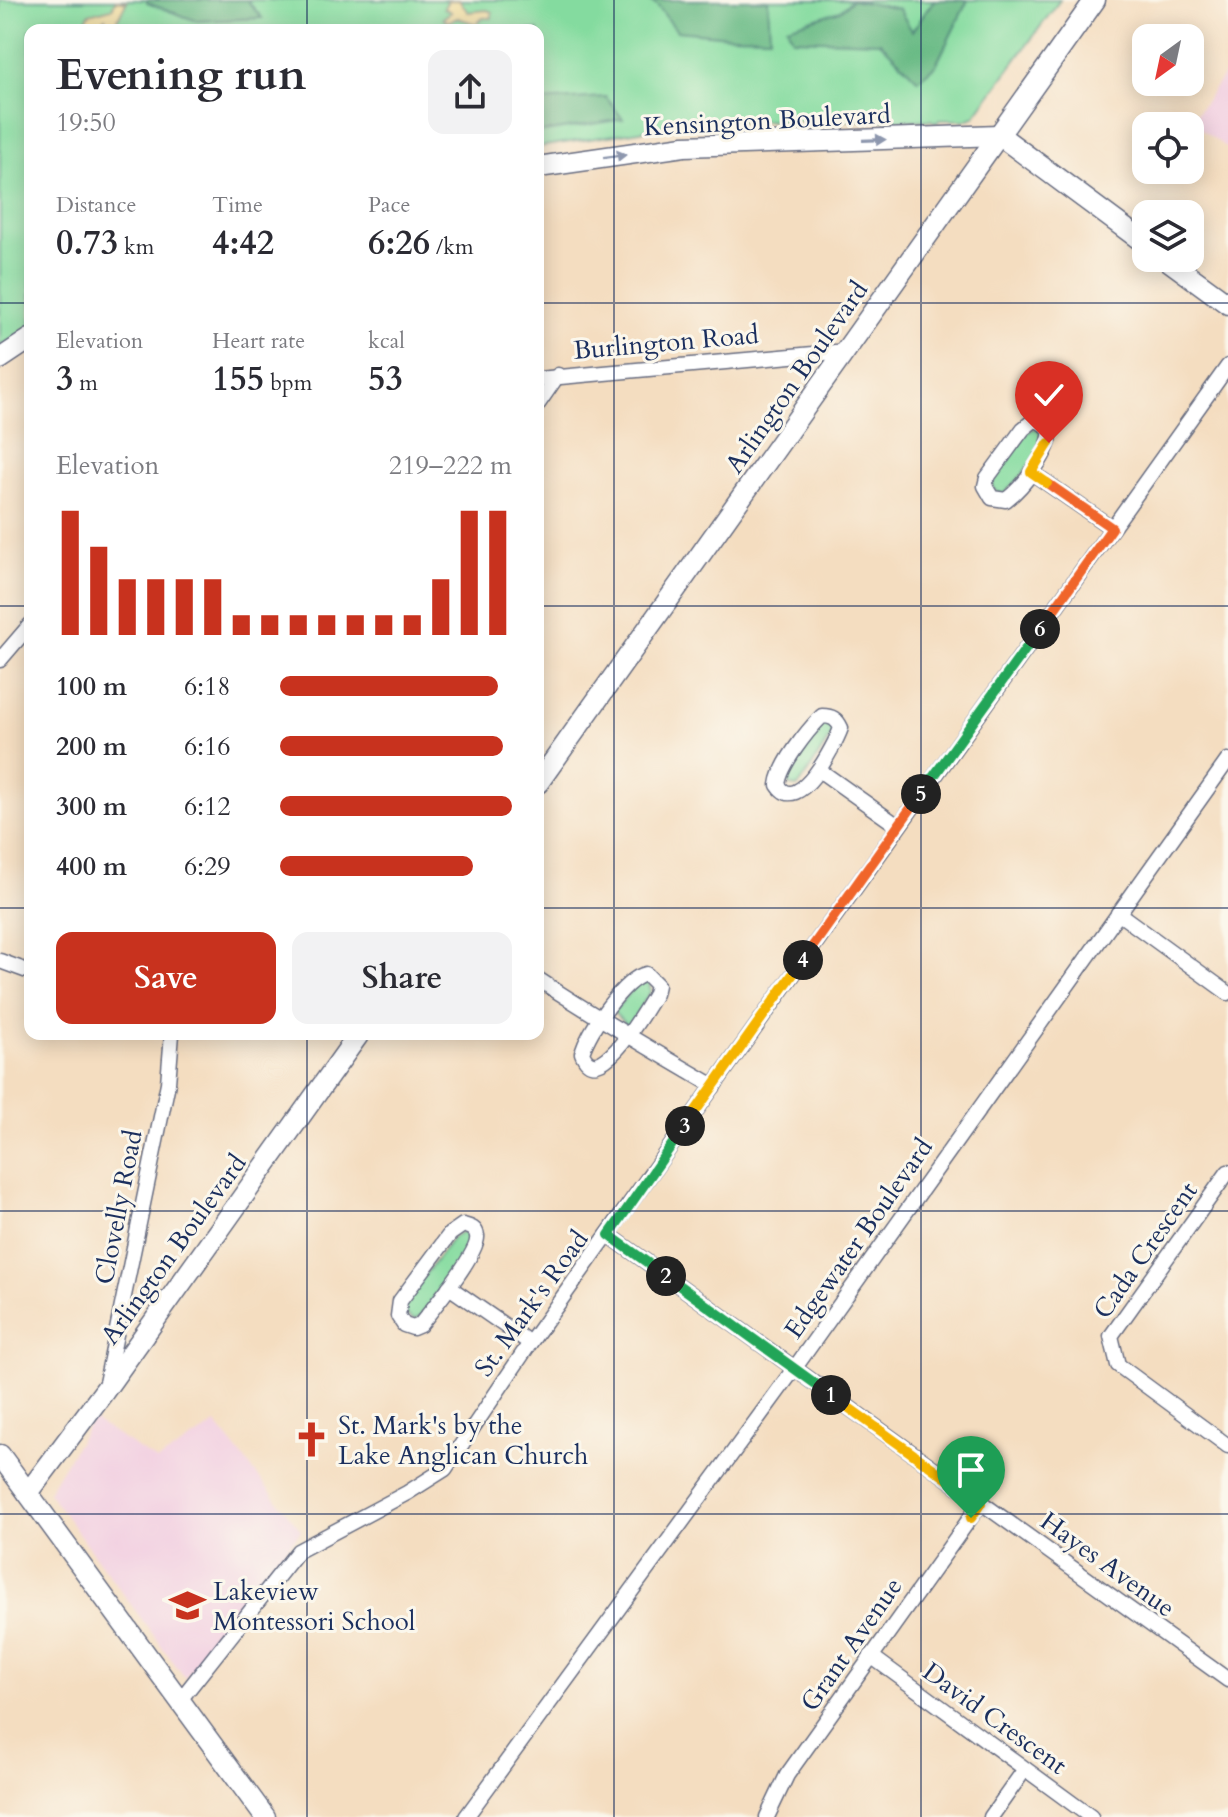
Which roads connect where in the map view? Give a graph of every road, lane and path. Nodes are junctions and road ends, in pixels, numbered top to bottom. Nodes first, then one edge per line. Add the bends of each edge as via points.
1 (1095, 0) edge
2 (999, 135) junction
3 (544, 166) edge
4 (1132, 234) edge
5 (1184, 272) edge
6 (1228, 304) edge
7 (24, 343) edge
8 (846, 351) junction
9 (0, 359) edge
10 (1228, 366) edge
11 (558, 375) junction
12 (544, 378) edge
13 (544, 395) edge
14 (1031, 472) junction
15 (1112, 528) junction
16 (24, 632) edge
17 (0, 660) edge
18 (1228, 760) edge
19 (819, 770) junction
20 (544, 775) edge
21 (898, 826) junction
22 (1118, 913) junction
23 (0, 961) edge
24 (24, 970) edge
25 (544, 983) edge
26 (1228, 993) edge
27 (599, 1020) junction
28 (628, 1034) junction
29 (172, 1040) edge
30 (355, 1040) edge
31 (714, 1086) junction
32 (1228, 1172) edge
33 (609, 1235) junction
34 (449, 1287) junction
35 (530, 1343) junction
36 (794, 1369) junction
37 (105, 1390) junction
38 (1228, 1446) edge
39 (0, 1455) edge
40 (28, 1493) junction
41 (981, 1503) junction
42 (871, 1656) junction
43 (1228, 1680) edge
44 (180, 1700) junction
45 (1025, 1769) junction
46 (265, 1817) edge
47 (466, 1817) edge
48 (767, 1817) edge
49 (991, 1817) edge
50 (1091, 1817) edge

1 - 2 street, Arlington Boulevard
3 -> 2 street, Kensington Boulevard via 684,146
2 - 4 street
2 - 8 street, Arlington Boulevard
5 - 6 street
7 - 9 street
8 - 11 street, Burlington Road
8 - 20 street, Arlington Boulevard
10 - 15 street, St. Mark's Road
11 - 12 street, Burlington Road
11 - 13 street
14 - 14 street via 1051,435 1039,421 1027,424 987,478 987,493 1006,500
14 - 15 street
15 - 21 street, St. Mark's Road
16 - 17 street
18 - 22 street, Edgewater Boulevard
19 - 19 street via 841,728 830,716 813,725 778,785 782,792 796,794
19 - 21 street
21 - 31 street, St. Mark's Road
22 - 26 street
22 - 36 street, Edgewater Boulevard
23 - 24 street
25 - 27 street
27 - 28 street
27 - 28 street via 582,1053 591,1065 607,1060
27 - 28 street via 630,981 646,974 657,985 655,994
28 - 31 street
29 - 37 street, Clovelly Road via 168,1083
30 - 37 street, Arlington Boulevard
31 - 33 street, St. Mark's Road
32 - 38 street, Cada Crescent via 1111,1336 1118,1365
33 - 35 street, St. Mark's Road
33 - 36 street, Hayes Avenue
34 - 34 street via 477,1240 468,1226 454,1229 400,1301 400,1321 416,1328
34 - 35 street
35 - 44 street, St. Mark's Road via 445,1469 298,1551
36 - 41 street, Hayes Avenue
36 - 47 street, Edgewater Boulevard
37 - 40 street, Arlington Boulevard
39 - 40 street
40 - 44 street
41 - 42 street, Grant Avenue
41 - 43 street, Hayes Avenue
42 - 45 street, David Crescent
42 - 48 street, Grant Avenue via 787,1775
44 - 46 street
45 - 49 street
45 - 50 street, David Crescent

